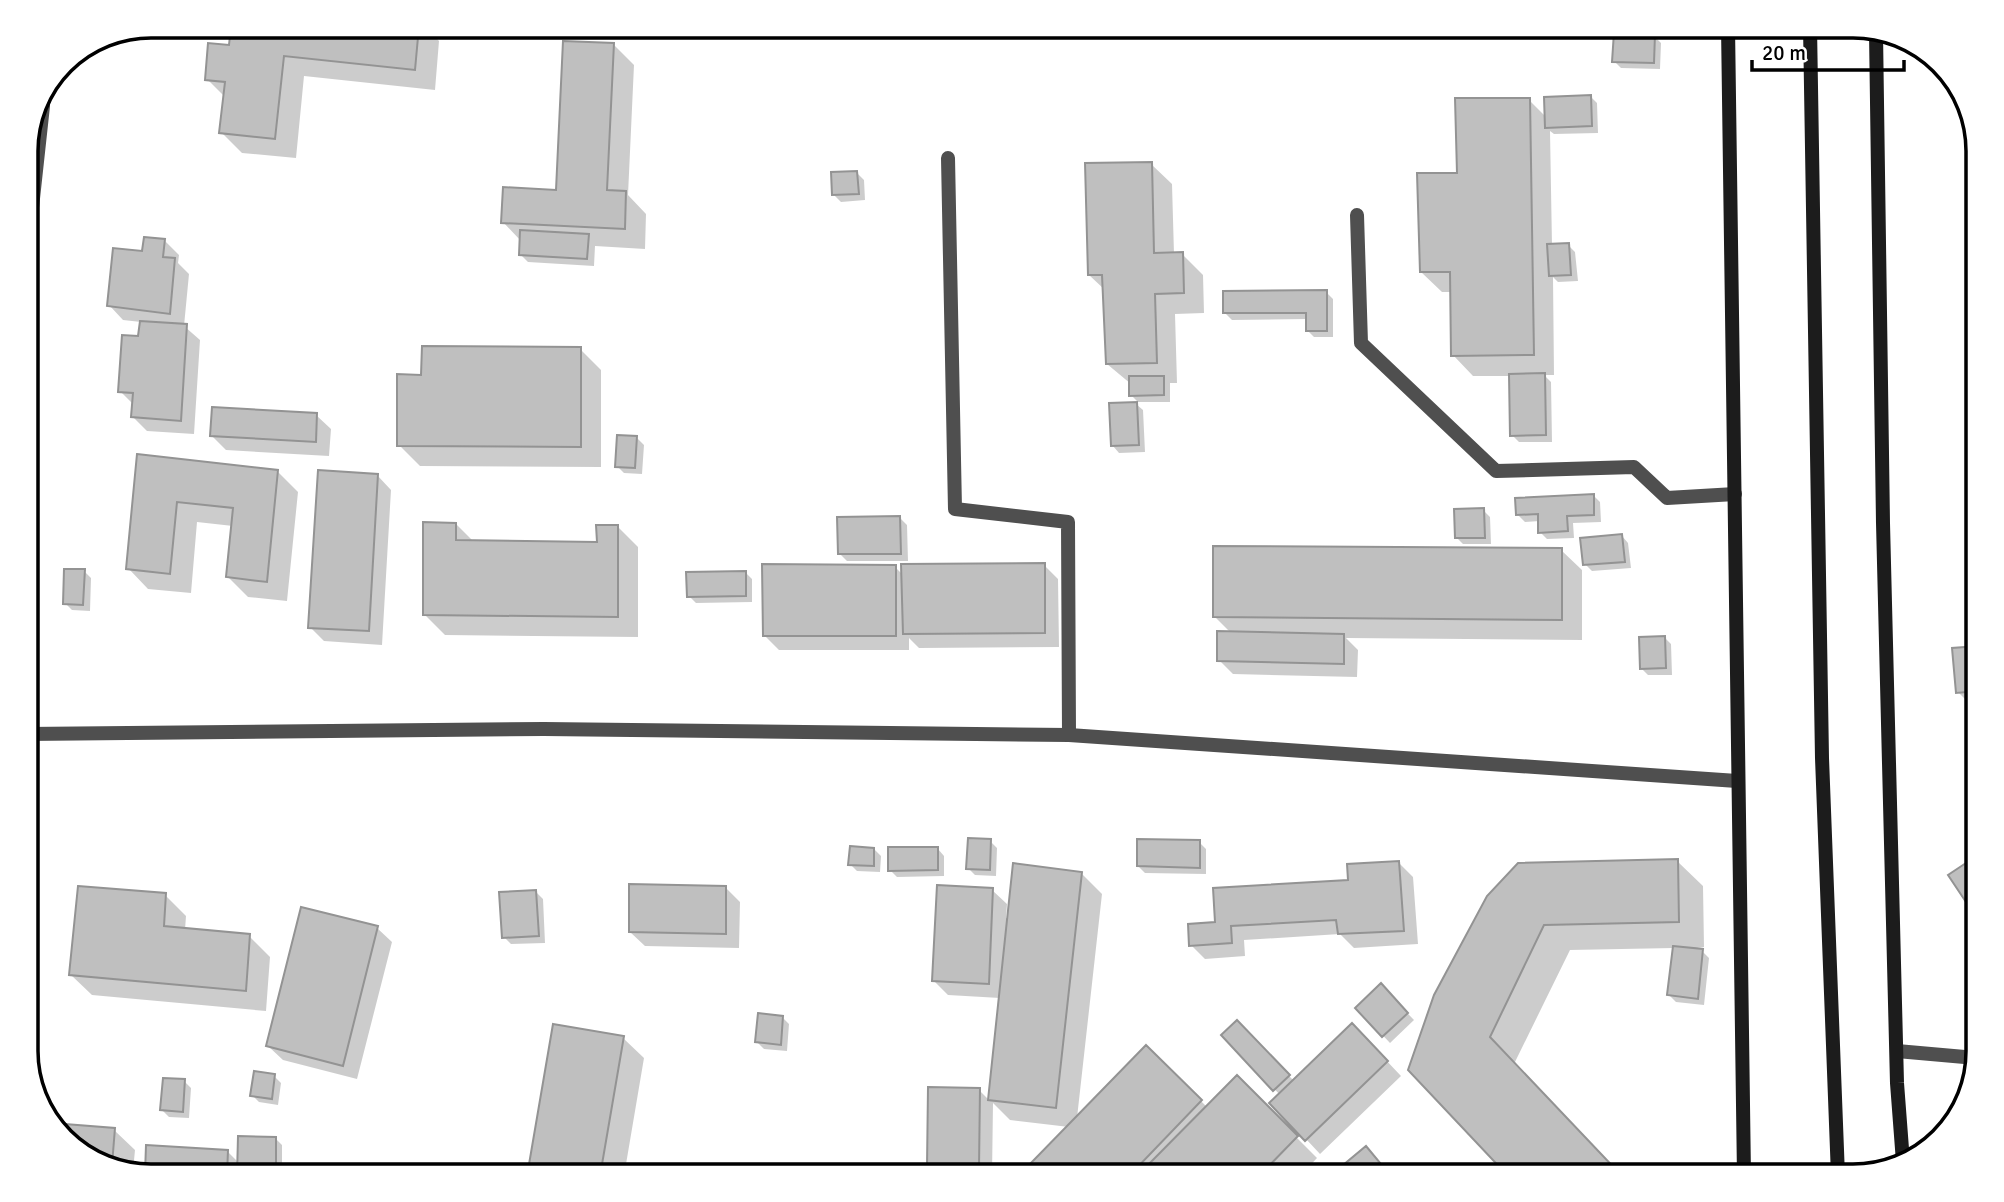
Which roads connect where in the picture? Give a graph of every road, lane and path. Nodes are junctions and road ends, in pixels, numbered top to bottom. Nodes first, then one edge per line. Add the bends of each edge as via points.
1 (1728, 38) edge
2 (1810, 38) edge
3 (1876, 41) edge
4 (948, 159) dead end
5 (1357, 215) dead end
6 (1735, 494) junction
7 (39, 734) edge
8 (1069, 735) junction
9 (1737, 781) junction
10 (1897, 1051) junction
11 (1966, 1057) edge
12 (1902, 1152) edge
13 (1744, 1164) edge
14 (1838, 1164) edge

1 - 6 main road
2 - 14 main road via 1822,758
3 - 10 main road via 1882,523
4 - 8 street via 955,509 1068,522
5 - 6 street via 1361,343 1496,471 1634,467 1667,498
6 - 9 main road
7 - 8 street via 544,729
8 - 9 street
9 - 13 main road
10 - 11 street
10 - 12 main road

